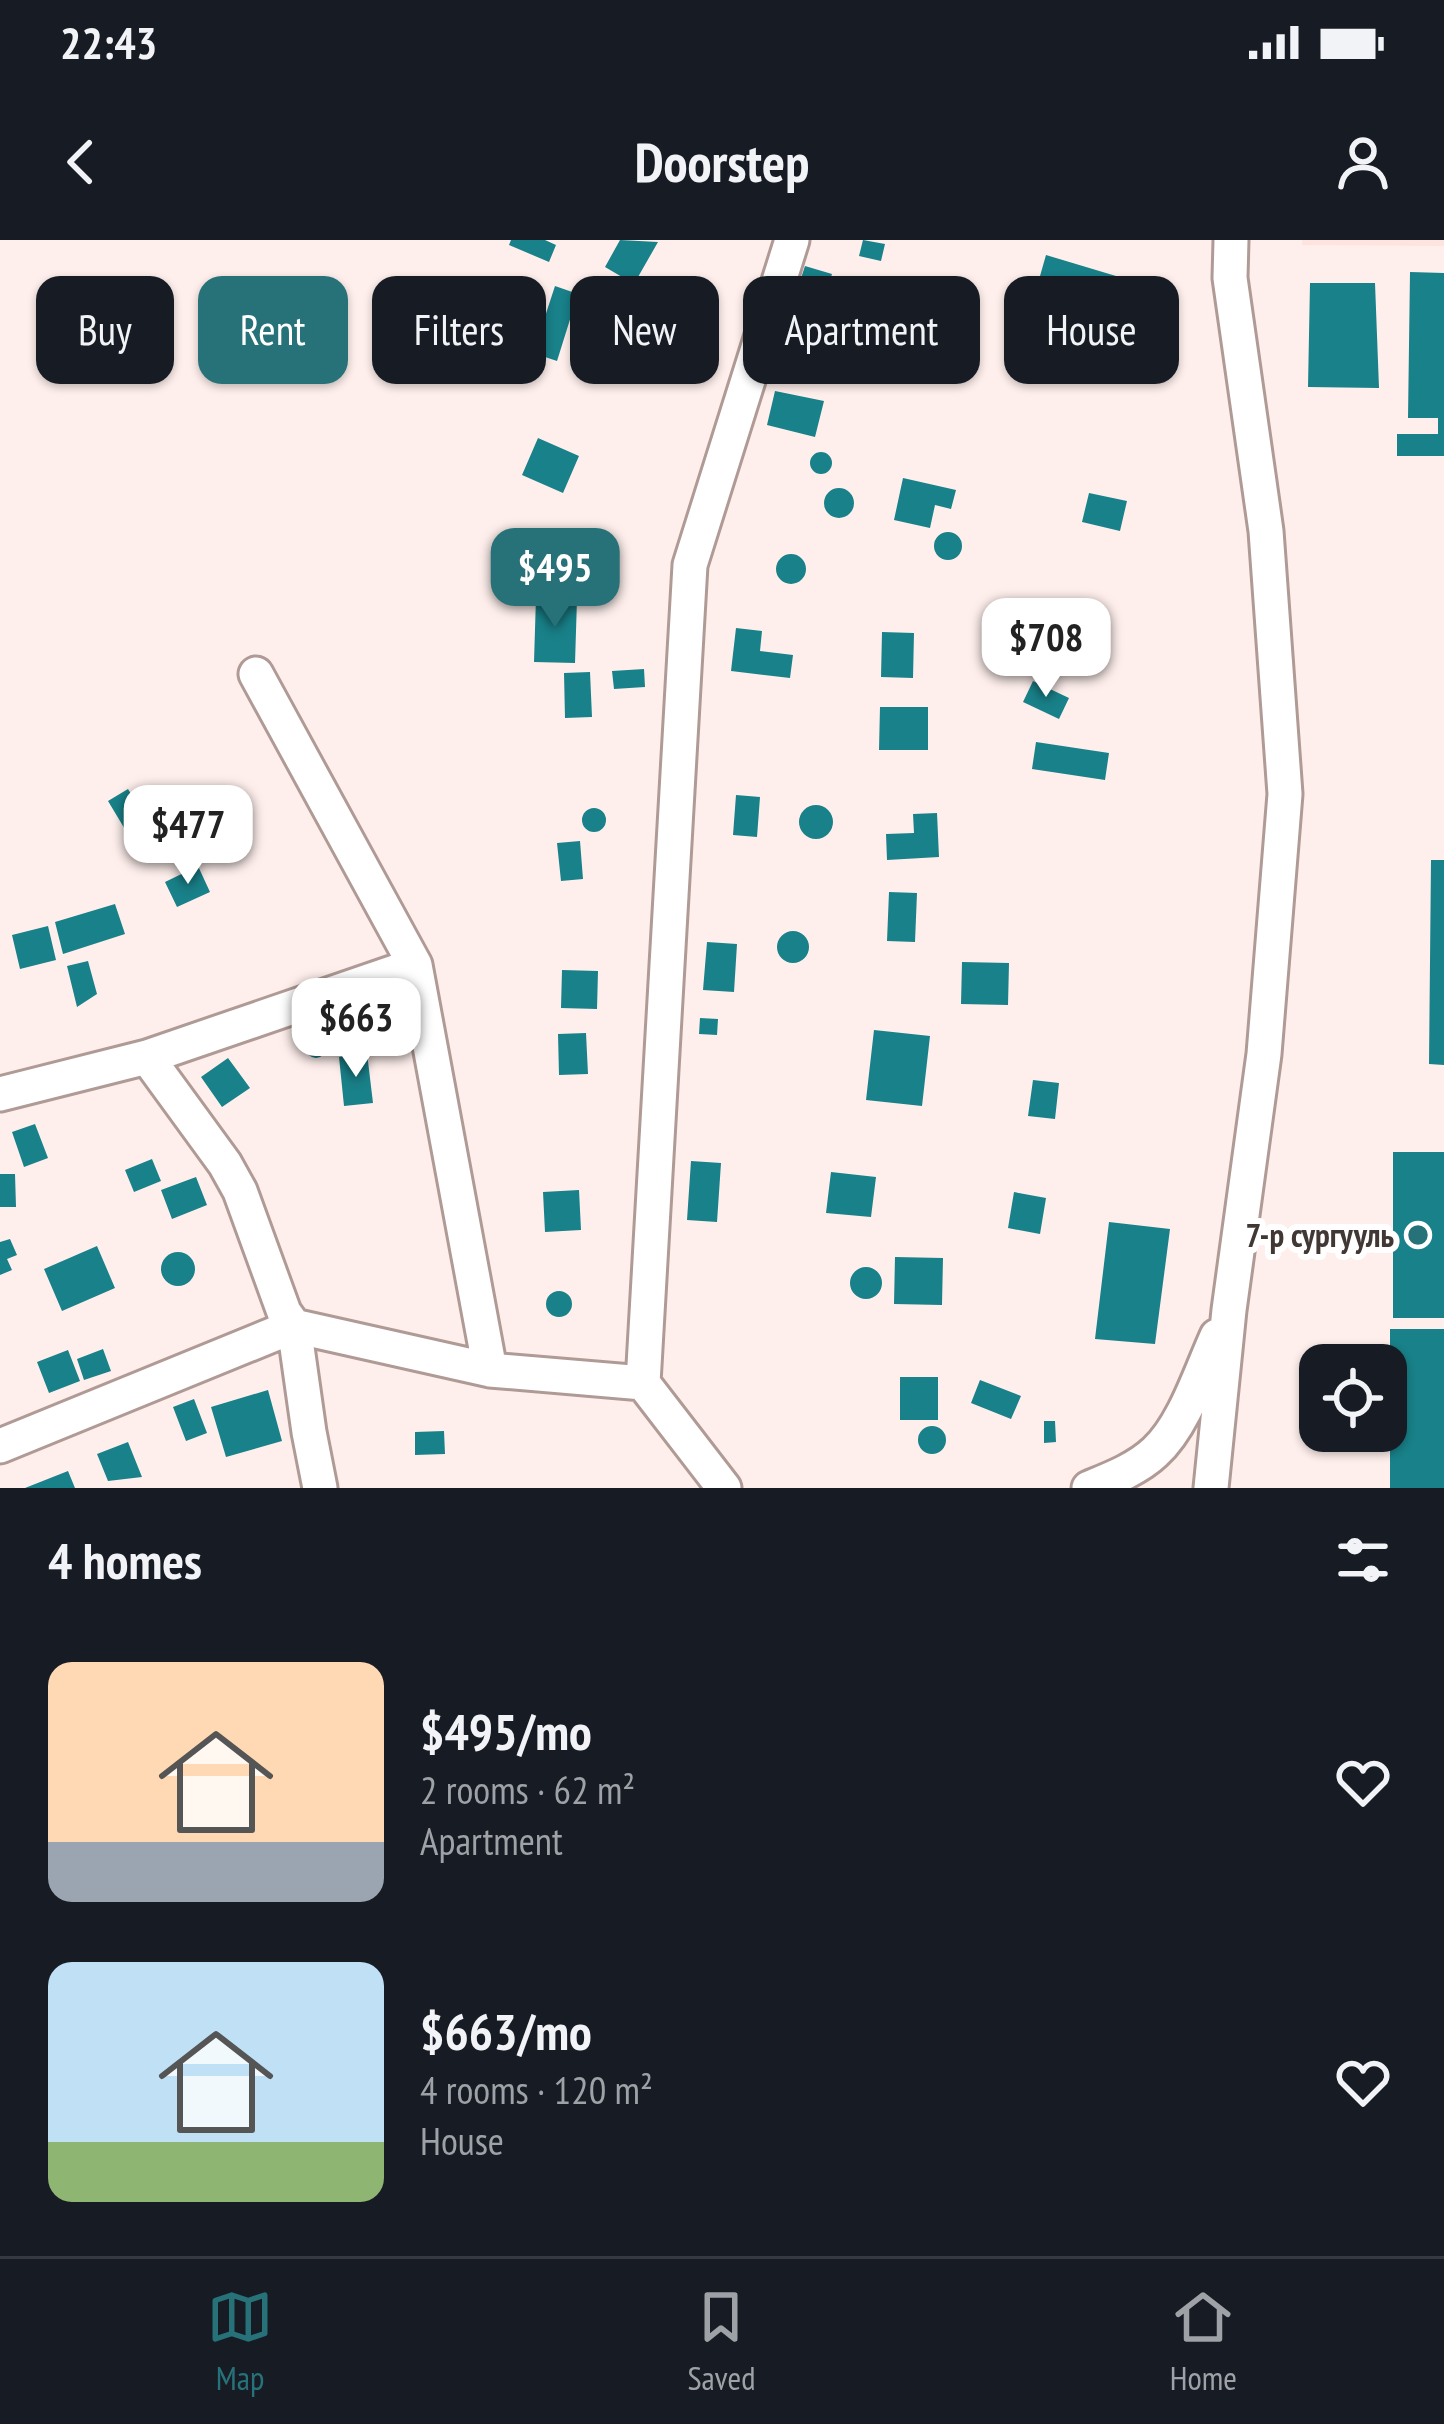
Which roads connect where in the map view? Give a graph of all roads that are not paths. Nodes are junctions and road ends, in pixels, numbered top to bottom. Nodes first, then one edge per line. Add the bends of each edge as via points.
1 (792, 240) edge
2 (1231, 240) edge
3 (256, 674) dead end
4 (415, 965) junction
5 (147, 1057) junction
6 (0, 1094) edge
7 (1229, 1310) junction
8 (294, 1326) junction
9 (490, 1370) junction
10 (643, 1383) junction
11 (0, 1446) edge
12 (320, 1488) edge
13 (724, 1488) edge
14 (1089, 1488) edge
15 (1211, 1488) edge

1 - 10 street via 690,565
2 - 7 street via 1266,531 1285,794 1264,1054
3 - 4 street
4 - 5 street
4 - 9 street
5 - 6 street
5 - 8 street via 240,1191
7 - 14 street via 1156,1452
7 - 15 street
8 - 9 street
8 - 11 street
8 - 12 street
9 - 10 street
10 - 13 street

